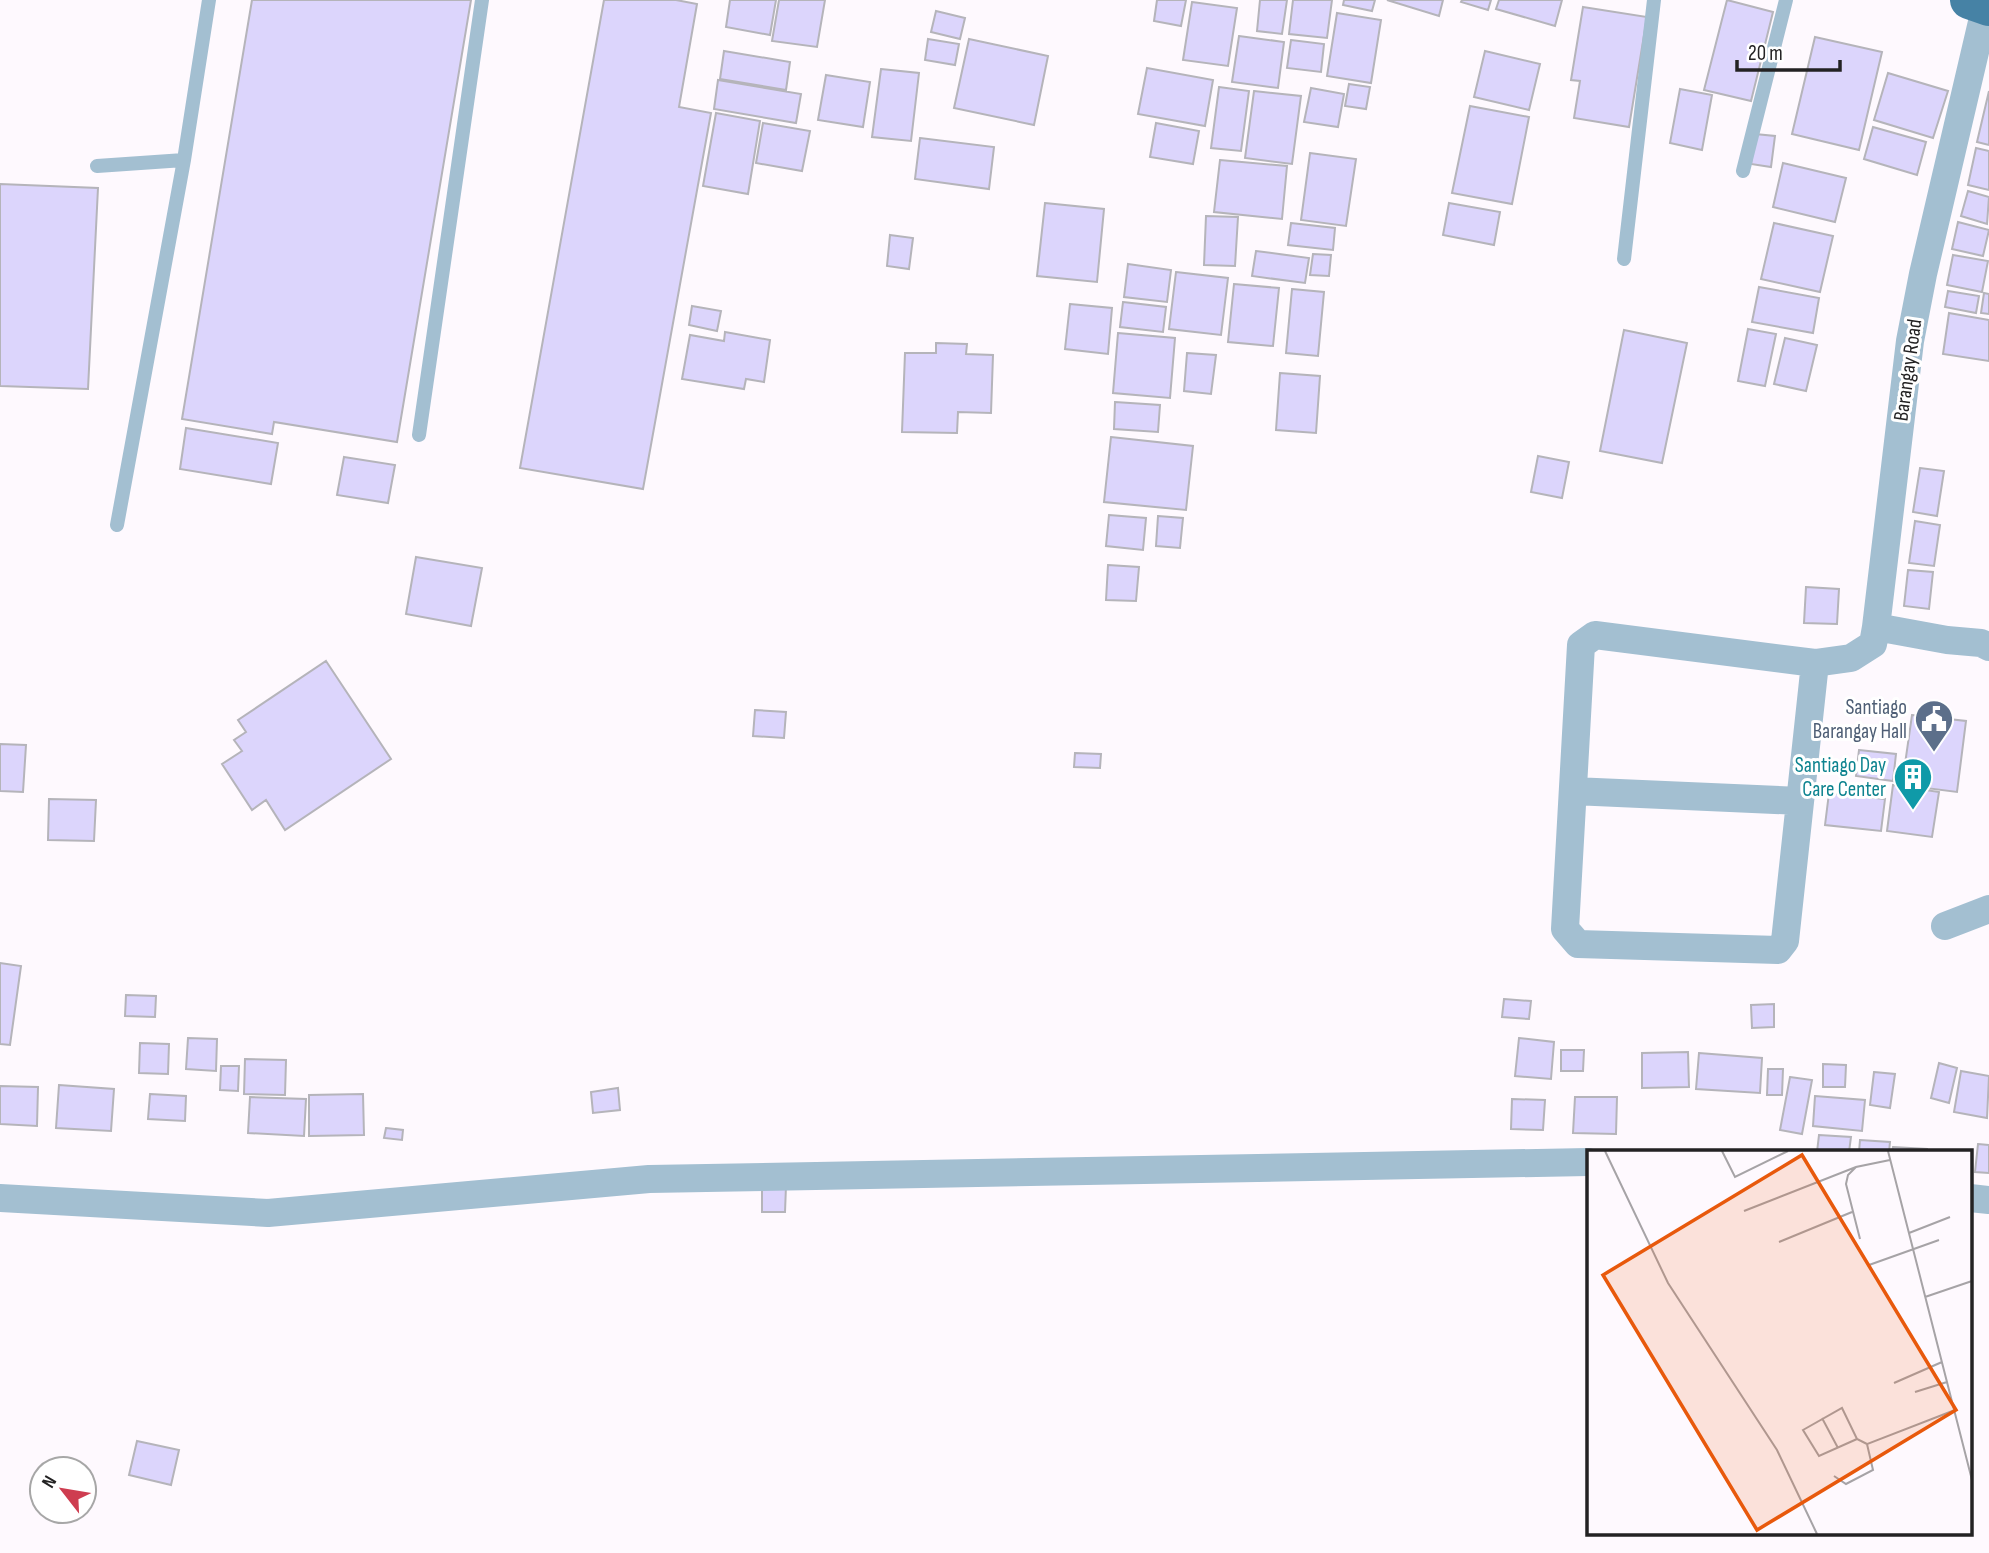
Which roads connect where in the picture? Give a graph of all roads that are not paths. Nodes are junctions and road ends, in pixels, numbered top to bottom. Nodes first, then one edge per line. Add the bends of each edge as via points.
1 (209, 0) edge
2 (482, 0) edge
3 (1654, 0) edge
4 (1786, 0) edge
5 (1981, 4) edge
6 (184, 160) junction
7 (97, 166) dead end
8 (1743, 170) dead end
9 (1624, 259) dead end
10 (419, 435) dead end
11 (117, 525) dead end
12 (1876, 626) junction
13 (1989, 647) edge
14 (1815, 663) junction
15 (1573, 791) junction
16 (1800, 801) junction
17 (1989, 909) edge
18 (1945, 926) dead end
19 (1587, 1162) edge
20 (0, 1198) edge

1 - 6 lane
2 - 10 lane
3 - 9 lane
4 - 8 lane
5 - 12 street, Barangay Road via 1910,341
6 - 7 lane
6 - 11 lane
12 - 13 street
12 - 14 street via 1873,644 1851,658
14 - 15 street via 1595,635 1581,645
14 - 16 street
15 - 16 street
15 - 16 street via 1565,929 1578,944 1778,950 1785,942
17 - 18 street
19 - 20 street via 649,1179 268,1213

